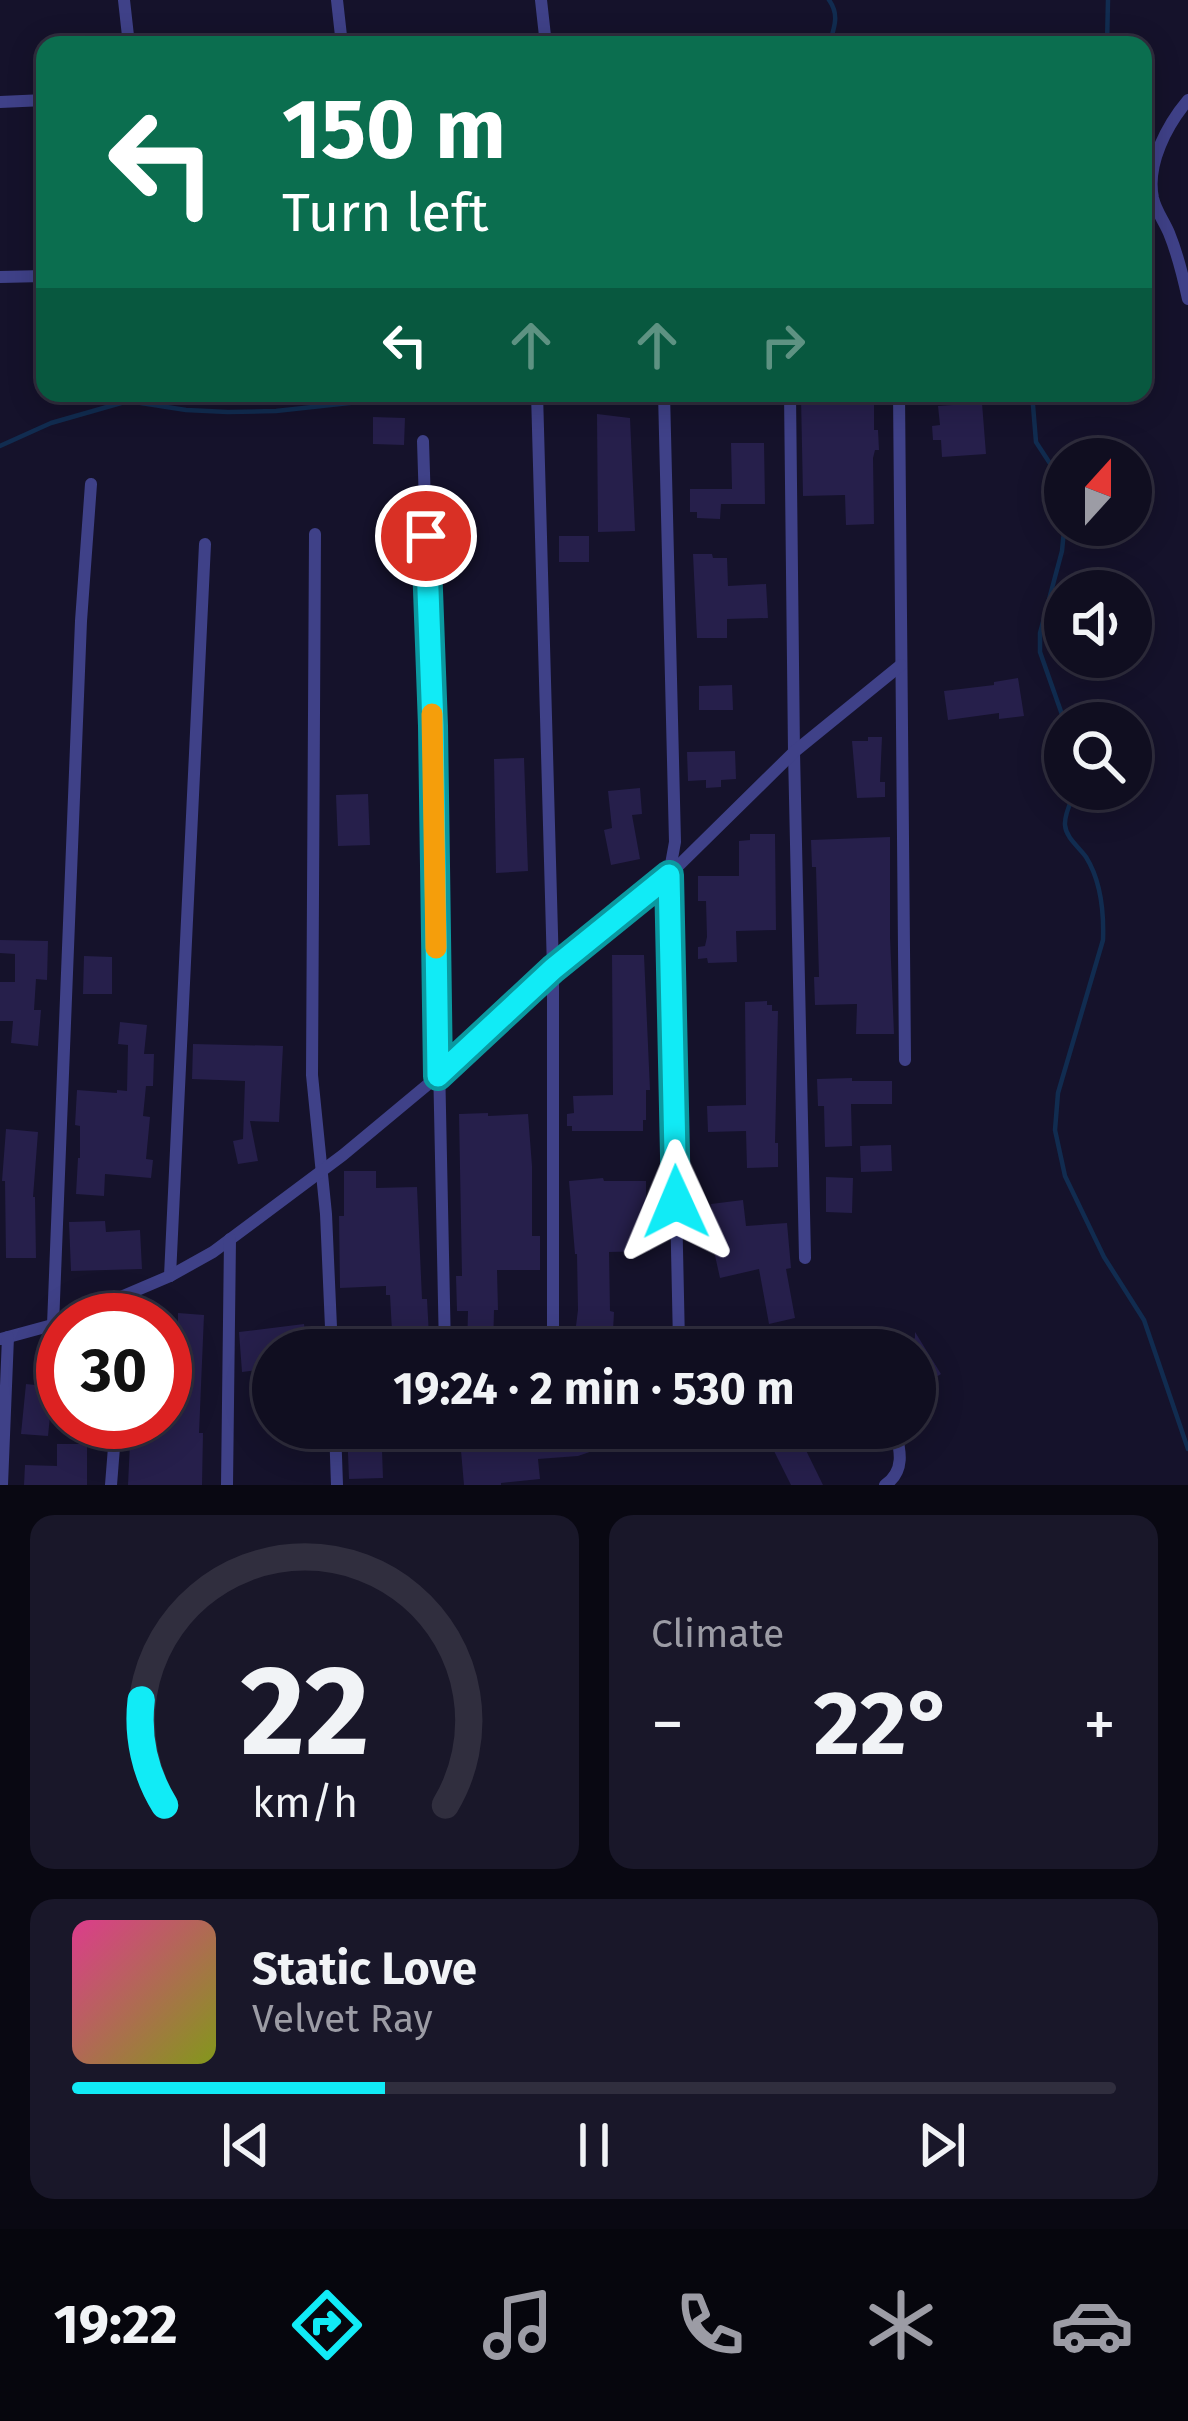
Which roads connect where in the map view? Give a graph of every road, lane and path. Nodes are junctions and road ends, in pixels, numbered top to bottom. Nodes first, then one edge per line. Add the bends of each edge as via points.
1 (124, 0) edge
2 (337, 0) edge
3 (541, 0) edge
4 (127, 36) edge
5 (340, 36) edge
6 (545, 36) edge
7 (36, 100) edge
8 (1188, 100) edge
9 (0, 102) edge
10 (1152, 185) edge
11 (1152, 195) edge
12 (36, 276) edge
13 (0, 277) edge
14 (1188, 299) edge
15 (537, 402) edge
16 (664, 402) edge
17 (790, 402) edge
18 (899, 402) edge
19 (423, 441) dead end
20 (91, 484) dead end
21 (315, 534) dead end
22 (205, 544) dead end
23 (901, 665) junction
24 (794, 752) junction
25 (669, 875) junction
26 (553, 969) junction
27 (905, 1060) dead end
28 (438, 1076) junction
29 (321, 1172) junction
30 (230, 1239) junction
31 (806, 1258) dead end
32 (170, 1276) junction
33 (62, 1293) edge
34 (133, 1293) edge
35 (36, 1329) edge
36 (331, 1329) edge
37 (444, 1329) edge
38 (553, 1329) edge
39 (679, 1329) edge
40 (4, 1338) edge
41 (114, 1449) edge
42 (336, 1449) edge
43 (900, 1449) edge
44 (2, 1485) edge
45 (111, 1485) edge
46 (227, 1485) edge
47 (337, 1485) edge
48 (885, 1485) edge

1 - 4 street
2 - 5 street
3 - 6 street
7 - 9 street
8 - 10 street via 1166,128
11 - 14 street
12 - 13 street
15 - 26 street
16 - 25 street via 675,842
17 - 24 street
18 - 23 street
19 - 28 street
20 - 33 street
21 - 29 street via 312,1076
22 - 32 street
23 - 24 street
23 - 27 street
24 - 25 street
24 - 31 street
25 - 26 street
25 - 39 street
26 - 28 street
26 - 38 street
28 - 29 street
28 - 37 street
29 - 30 street
29 - 36 street
30 - 32 street
30 - 46 street
32 - 34 street
35 - 40 street
40 - 44 street
41 - 45 street
42 - 47 street
43 - 48 street via 899,1468

